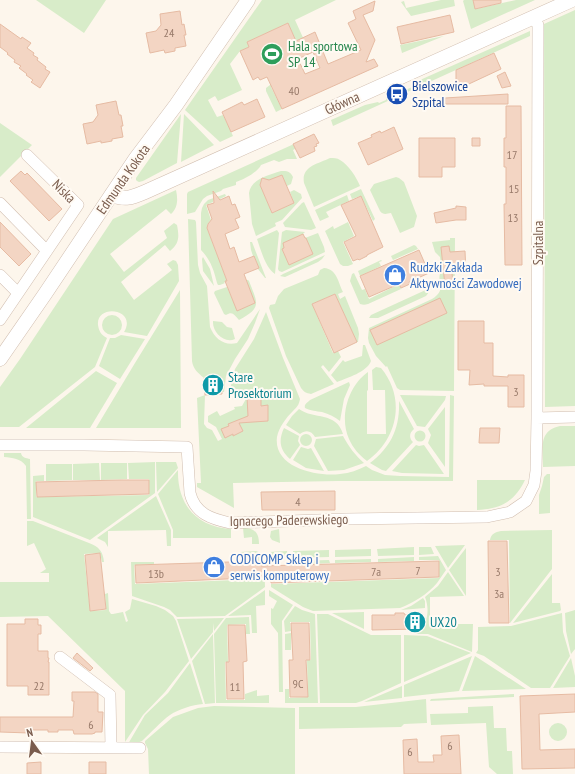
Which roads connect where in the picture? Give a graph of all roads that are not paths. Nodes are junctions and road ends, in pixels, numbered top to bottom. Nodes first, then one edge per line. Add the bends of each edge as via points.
1 (248, 0) edge
2 (572, 0) edge
3 (533, 17) junction
4 (27, 155) dead end
5 (111, 195) junction
6 (0, 203) edge
7 (47, 250) junction
8 (0, 275) edge
9 (18, 293) junction
10 (0, 320) edge
11 (0, 359) edge
12 (575, 417) edge
13 (538, 418) junction
14 (0, 445) edge
15 (536, 471) joint
16 (60, 657) dead end
17 (0, 747) edge
18 (111, 748) junction
19 (140, 748) dead end

1 - 5 street, Edmunda Kokota
2 - 3 street, Główna
3 - 5 street, Główna via 145,192 128,198
3 - 13 street, Szpitalna via 538,25
4 - 7 street, Niska via 78,204
5 - 11 street, Edmunda Kokota
6 - 7 street
7 - 9 street, Niska
8 - 9 street
9 - 10 street, Niska
12 - 13 street
13 - 15 street, Szpitalna
14 - 15 street, Ignacego Paderewskiego via 187,447 191,500 196,507 215,520 230,522 487,517 510,512 526,501 534,485
16 - 18 street via 110,695
17 - 18 street
18 - 19 street

